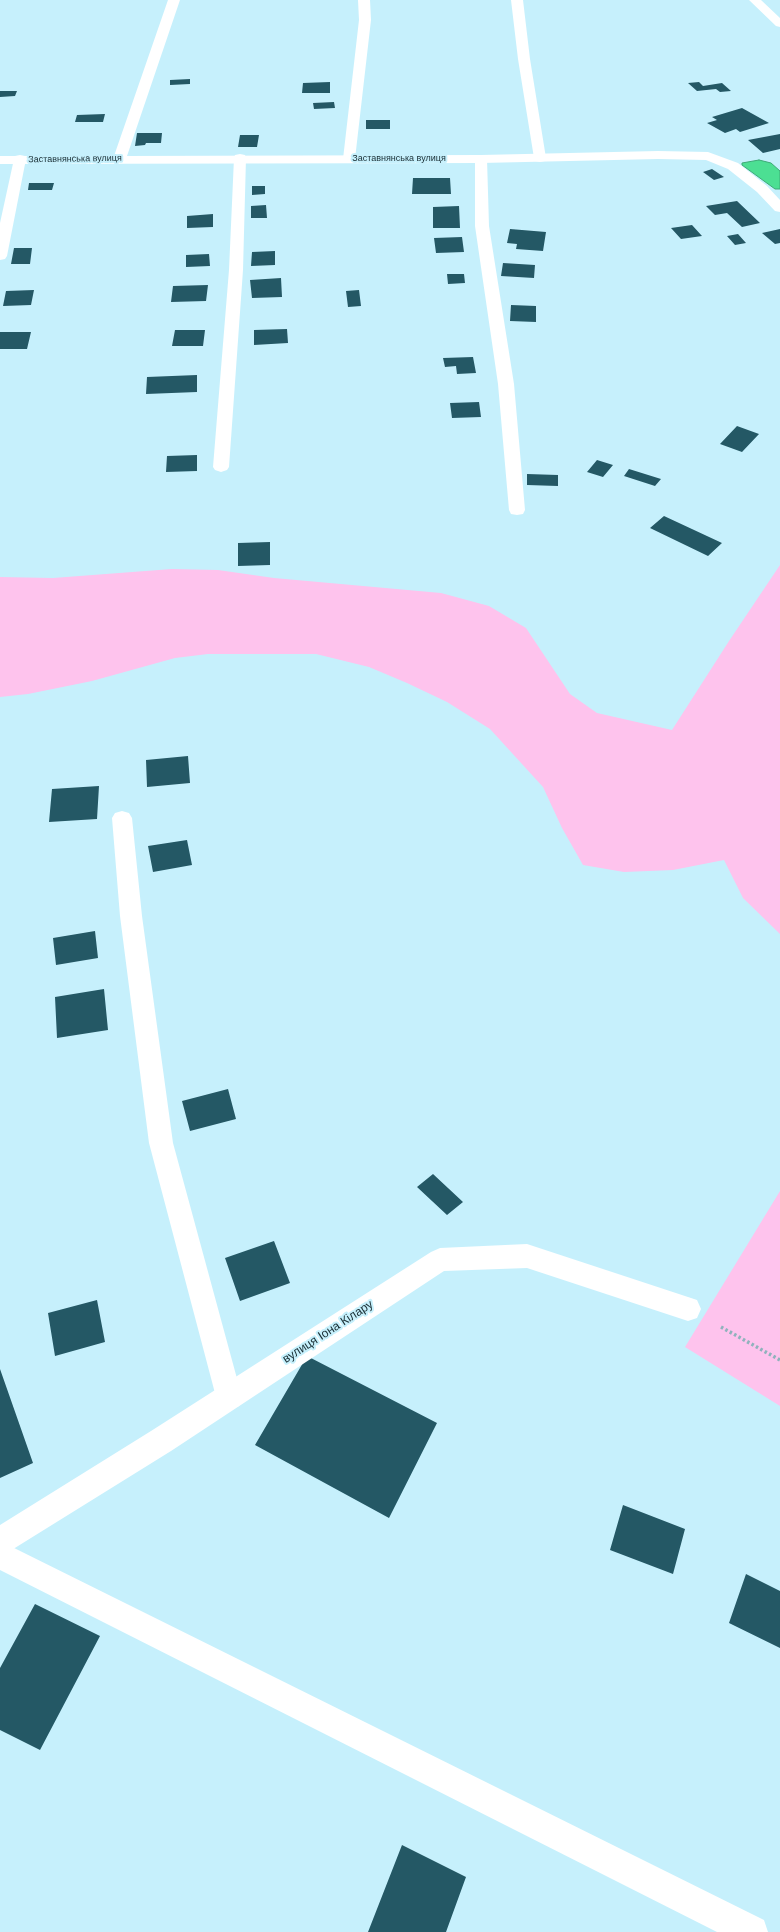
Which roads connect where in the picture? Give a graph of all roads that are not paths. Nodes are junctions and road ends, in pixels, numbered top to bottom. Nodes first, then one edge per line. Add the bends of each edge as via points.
1 (174, 0) edge
2 (364, 0) edge
3 (517, 0) edge
4 (755, 0) edge
5 (780, 24) edge
6 (120, 158) junction
7 (240, 158) junction
8 (540, 158) junction
9 (20, 159) junction
10 (349, 159) junction
11 (481, 159) junction
12 (0, 160) edge
13 (780, 208) edge
14 (0, 256) edge
15 (221, 467) dead end
16 (517, 510) dead end
17 (122, 818) dead end
18 (688, 1309) road end
19 (228, 1397) junction
20 (0, 1541) edge
21 (0, 1554) edge
22 (752, 1932) edge

1 - 6 street
2 - 10 street via 365,20
3 - 8 street
4 - 5 street
6 - 7 street, Заставнянська вулиця
6 - 9 street, Заставнянська вулиця
7 - 10 street, Заставнянська вулиця
7 - 15 street via 236,270
8 - 11 street, Заставнянська вулиця
8 - 13 street, Заставнянська вулиця via 708,156 732,166 762,189
9 - 12 street, Заставнянська вулиця
9 - 14 street
10 - 11 street, Заставнянська вулиця
11 - 16 street via 482,226 506,384
17 - 19 street via 131,916 161,1143
18 - 19 street, вулиця Іона Кілару via 526,1256 440,1260
19 - 20 street, вулиця Іона Кілару
21 - 22 street

